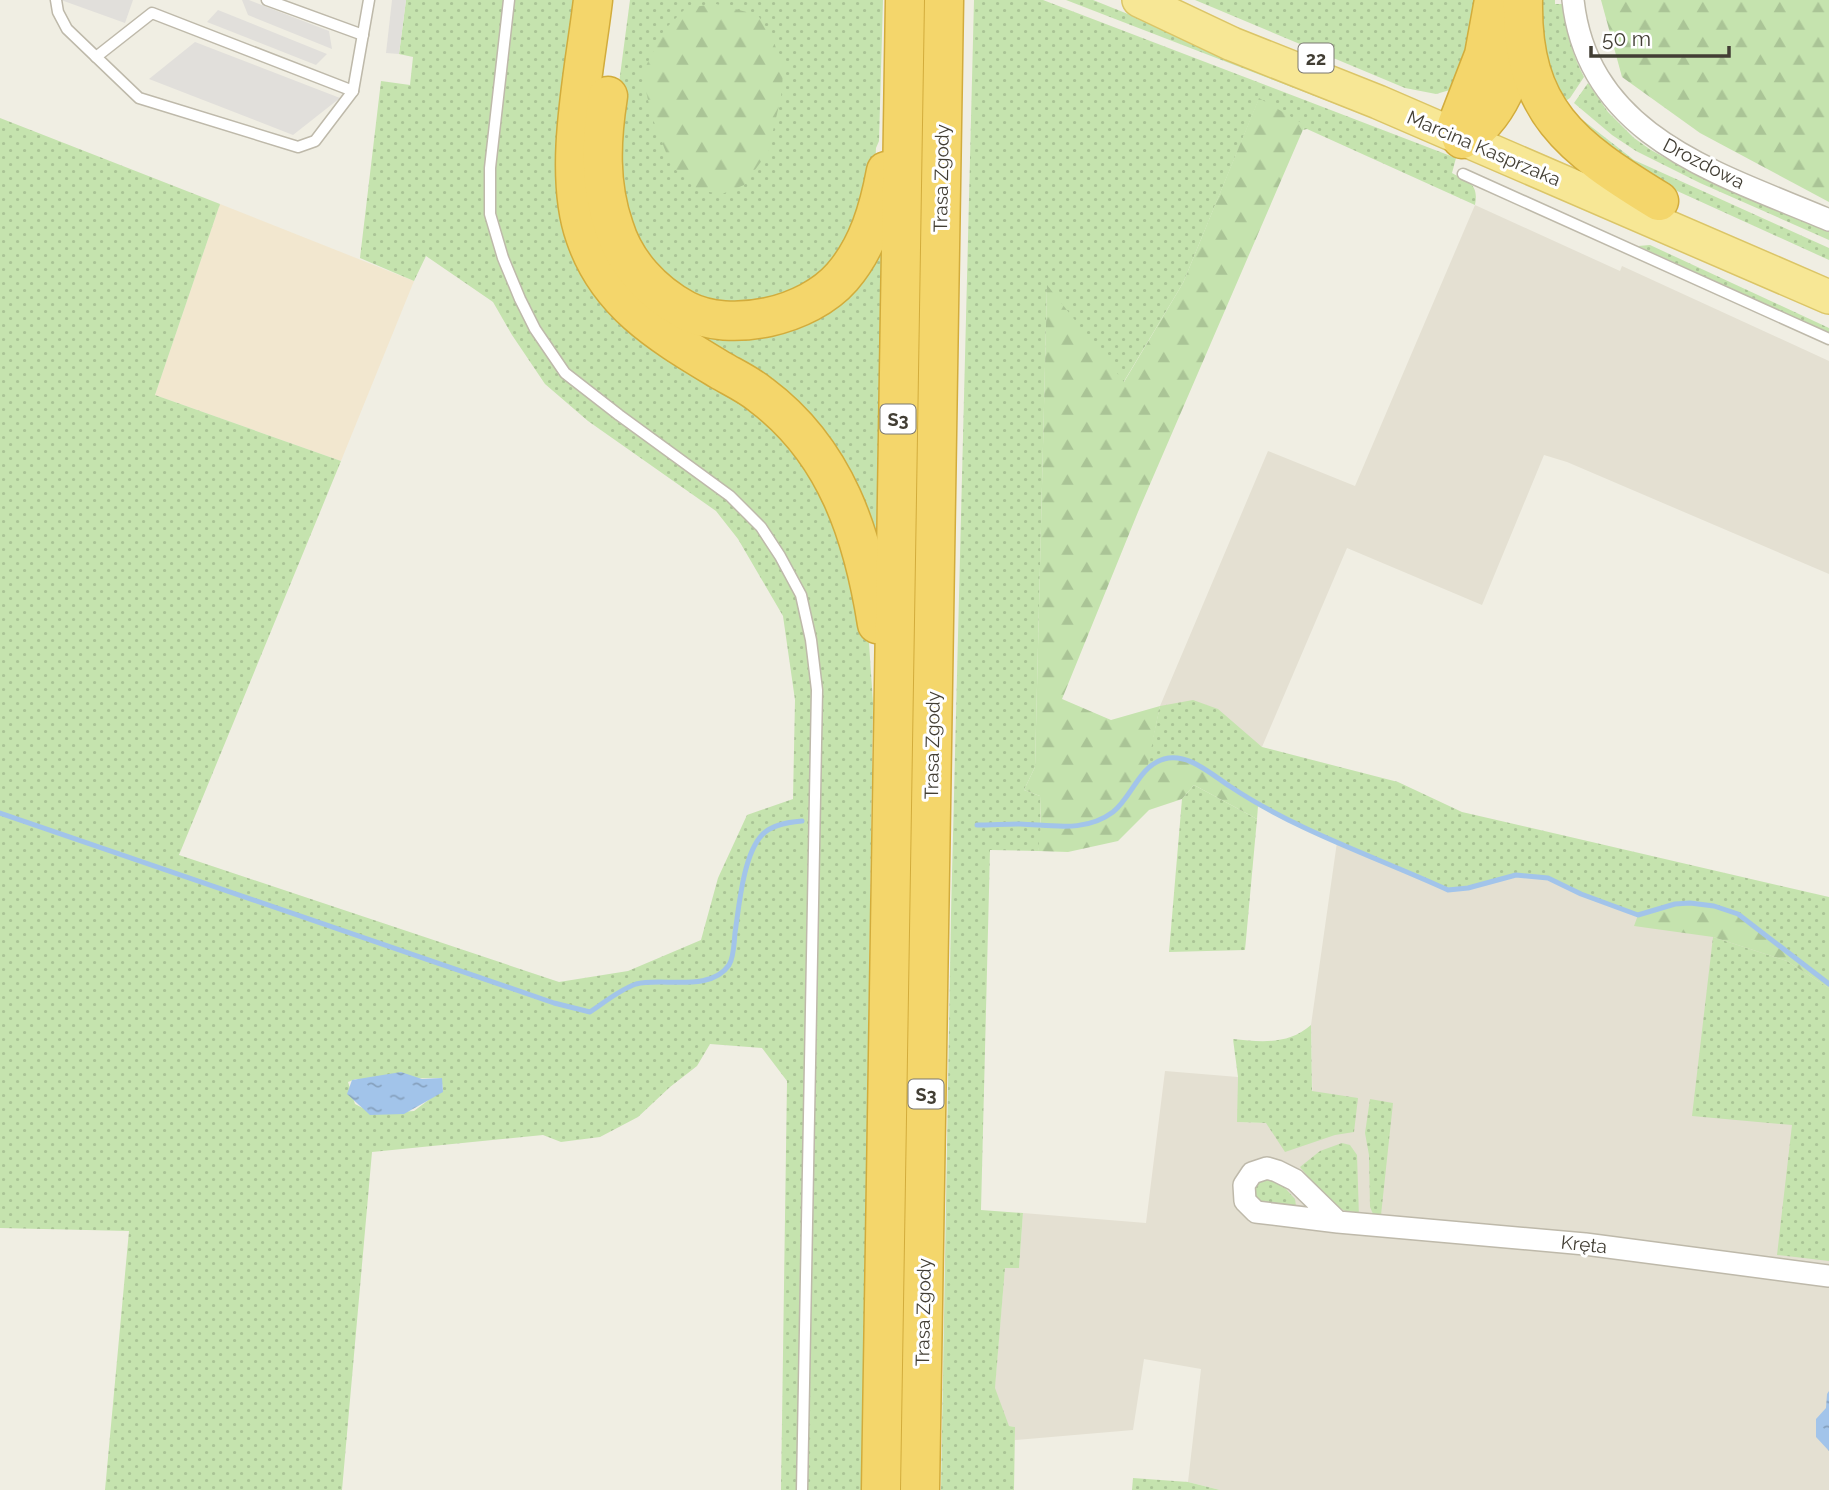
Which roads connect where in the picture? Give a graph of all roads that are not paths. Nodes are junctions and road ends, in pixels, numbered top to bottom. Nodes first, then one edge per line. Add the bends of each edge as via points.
1 (56, 0) edge
2 (267, 0) edge
3 (369, 0) edge
4 (509, 0) edge
5 (593, 0) edge
6 (618, 0) edge
7 (905, 0) edge
8 (1139, 0) edge
9 (1173, 0) edge
10 (1494, 0) edge
11 (1573, 0) edge
12 (944, 1) edge
13 (1523, 16) edge
14 (363, 35) junction
15 (96, 57) junction
16 (903, 69) junction
17 (353, 91) junction
18 (1466, 139) junction
19 (1659, 201) junction
20 (1829, 220) edge
21 (1829, 275) edge
22 (1829, 297) edge
23 (1829, 339) edge
24 (892, 769) junction
25 (1338, 1222) dead end
26 (1829, 1276) edge
27 (802, 1490) edge
28 (881, 1490) edge
29 (920, 1490) edge

1 - 15 lane via 67,29
2 - 14 lane
3 - 14 lane
4 - 27 lane via 490,168 490,214 520,299 565,373 730,496 761,527 801,595 811,640 817,690
5 - 24 highway via 574,164 584,234 601,273 624,302 655,331 761,394 800,430 820,457 851,514 867,566
6 - 16 highway via 602,141 603,184 614,230 641,277 687,311 747,320 791,312 841,278 859,254 881,198
7 - 16 highway, Trasa Zgody / S3
8 - 18 main road, Marcina Kasprzaka / 22 via 1232,44
9 - 18 main road, Marcina Kasprzaka / 22
10 - 18 highway
11 - 20 street, Drozdowa via 1578,29 1594,70 1612,98 1639,125 1696,163
12 - 29 highway, Trasa Zgody / S3
13 - 18 highway via 1506,87
13 - 19 highway via 1536,88 1548,111 1563,131 1610,171
14 - 17 lane
15 - 17 lane via 152,13
15 - 17 lane via 139,98 298,147 315,141
16 - 24 highway, Trasa Zgody / S3
18 - 19 main road, Marcina Kasprzaka / 22
18 - 22 main road, Marcina Kasprzaka / 22
18 - 23 lane, Marcina Kasprzaka
19 - 21 main road, Marcina Kasprzaka / 22
24 - 28 highway, Trasa Zgody / S3
25 - 26 street, Kręta via 1586,1244

